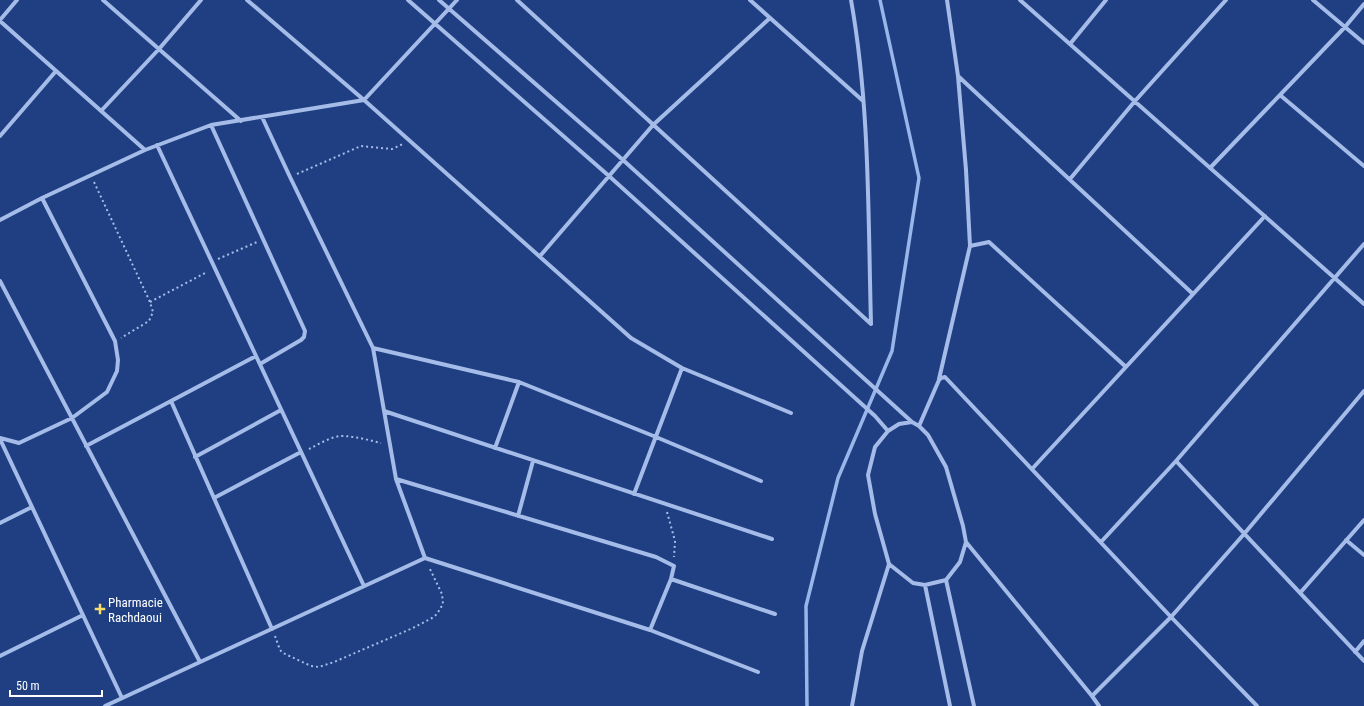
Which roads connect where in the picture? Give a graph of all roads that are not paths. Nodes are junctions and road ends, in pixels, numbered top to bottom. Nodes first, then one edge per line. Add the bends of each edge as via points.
1 (17, 0) edge
2 (103, 0) edge
3 (201, 0) edge
4 (247, 0) edge
5 (408, 0) edge
6 (440, 0) edge
7 (457, 0) edge
8 (517, 0) edge
9 (750, 0) edge
10 (851, 0) edge
11 (947, 0) edge
12 (1020, 0) edge
13 (1106, 0) edge
14 (1226, 0) edge
15 (1313, 0) edge
16 (1364, 4) edge
17 (449, 9) junction
18 (770, 18) junction
19 (0, 20) edge
20 (435, 24) junction
21 (1345, 27) junction
22 (1364, 43) edge
23 (1070, 44) junction
24 (159, 49) junction
25 (56, 71) junction
26 (958, 76) junction
27 (1280, 94) junction
28 (364, 100) junction
29 (862, 100) junction
30 (1135, 101) junction
31 (101, 111) junction
32 (262, 117) junction
33 (241, 121) junction
34 (211, 125) junction
35 (653, 125) junction
36 (0, 136) edge
37 (157, 145) junction
38 (145, 150) junction
39 (623, 160) junction
40 (1364, 166) edge
41 (1210, 168) junction
42 (609, 176) junction
43 (1070, 179) junction
44 (42, 198) junction
45 (1265, 216) junction
46 (0, 220) edge
47 (1364, 244) edge
48 (970, 246) junction
49 (540, 256) junction
50 (1334, 278) junction
51 (0, 281) edge
52 (1193, 294) junction
53 (1364, 304) edge
54 (373, 348) junction
55 (256, 356) junction
56 (260, 364) junction
57 (1126, 367) junction
58 (682, 368) junction
59 (939, 380) junction
60 (519, 382) junction
61 (1364, 391) edge
62 (171, 401) junction
63 (281, 410) junction
64 (384, 411) junction
65 (791, 413) dead end
66 (72, 418) junction
67 (912, 422) junction
68 (919, 426) junction
69 (888, 431) junction
70 (656, 437) junction
71 (0, 438) edge
72 (86, 446) junction
73 (495, 448) junction
74 (301, 452) junction
75 (195, 456) junction
76 (533, 460) junction
77 (1176, 461) junction
78 (1032, 469) junction
79 (396, 479) junction
80 (761, 481) dead end
81 (634, 494) junction
82 (214, 498) junction
83 (32, 507) junction
84 (518, 516) junction
85 (1364, 520) edge
86 (0, 523) edge
87 (1244, 534) junction
88 (772, 539) dead end
89 (1346, 540) junction
90 (966, 542) junction
91 (1100, 542) junction
92 (1364, 555) edge
93 (425, 558) junction
94 (889, 564) junction
95 (671, 579) junction
96 (946, 580) junction
97 (925, 585) junction
98 (364, 586) junction
99 (1300, 593) junction
100 (775, 614) dead end
101 (83, 615) junction
102 (1171, 617) junction
103 (272, 629) junction
104 (650, 630) junction
105 (1364, 641) edge
106 (1355, 652) junction
107 (0, 656) edge
108 (1364, 661) edge
109 (200, 662) junction
110 (758, 672) dead end
111 (1092, 696) junction
112 (122, 698) junction
113 (105, 706) edge
114 (852, 706) edge
115 (950, 706) edge
116 (974, 706) edge
117 (1099, 706) edge
118 (1257, 706) edge

1 - 19 street
2 - 24 street
3 - 24 street
4 - 28 street
5 - 20 street
6 - 17 street
7 - 17 street
8 - 35 street
9 - 18 street
10 - 29 street via 857,35
11 - 26 street
12 - 23 street
13 - 23 street
14 - 30 street
15 - 21 street
16 - 21 street
17 - 20 street
17 - 39 street
18 - 29 street
18 - 35 street
19 - 25 street
20 - 28 street
20 - 42 street
21 - 22 street
21 - 27 street
23 - 30 street
24 - 31 street
24 - 33 street
25 - 31 street
25 - 36 street
26 - 43 street
26 - 48 street
27 - 40 street
27 - 41 street
28 - 32 street
28 - 49 street
29 - 35 street via 866,142 871,324
30 - 41 street
30 - 43 street
31 - 38 street
32 - 33 street
32 - 54 street
33 - 34 street
34 - 37 street
34 - 56 street via 305,331 301,340
35 - 39 street
37 - 38 street
37 - 55 street
38 - 44 street
39 - 42 street
39 - 67 street
41 - 45 street
42 - 49 street
42 - 69 street via 850,393
43 - 52 street
44 - 46 street
44 - 66 street via 115,341 118,360 117,371 107,392
45 - 50 street
45 - 52 street
47 - 50 street
48 - 57 street via 989,242
48 - 59 street
49 - 58 street via 631,338
50 - 53 street
50 - 77 street
51 - 66 street
52 - 57 street
54 - 60 street
54 - 64 street
55 - 56 street
55 - 62 street
56 - 63 street
57 - 78 street
58 - 65 street
58 - 70 street
59 - 68 street
59 - 78 street via 945,377 948,379
60 - 70 street
60 - 73 street
61 - 87 street
62 - 72 street
62 - 75 street
63 - 74 street
63 - 75 street
64 - 73 street
64 - 79 street
66 - 71 street via 19,443
66 - 72 street
67 - 68 street
67 - 69 street via 899,424
68 - 90 street via 928,435 946,467
69 - 94 street via 876,446 868,475 875,514
70 - 80 street
70 - 81 street
71 - 83 street
72 - 109 street
73 - 76 street
74 - 82 street
74 - 98 street
75 - 82 street
76 - 81 street
76 - 84 street
77 - 87 street
77 - 91 street
78 - 91 street
79 - 84 street
79 - 93 street
81 - 88 street
82 - 103 street
83 - 86 street
83 - 101 street
84 - 95 street via 656,557 674,566
85 - 89 street
87 - 99 street
87 - 102 street
89 - 92 street
89 - 99 street
90 - 96 street via 960,562
90 - 111 street
91 - 102 street
93 - 98 street
93 - 104 street
94 - 97 street via 913,583
94 - 114 street via 862,651
95 - 100 street
95 - 104 street
96 - 97 street
96 - 116 street
97 - 115 street
98 - 103 street
99 - 106 street
101 - 107 street
101 - 112 street
102 - 111 street
102 - 118 street
103 - 109 street
104 - 110 street
105 - 106 street
106 - 108 street
109 - 112 street
111 - 117 street
112 - 113 street

